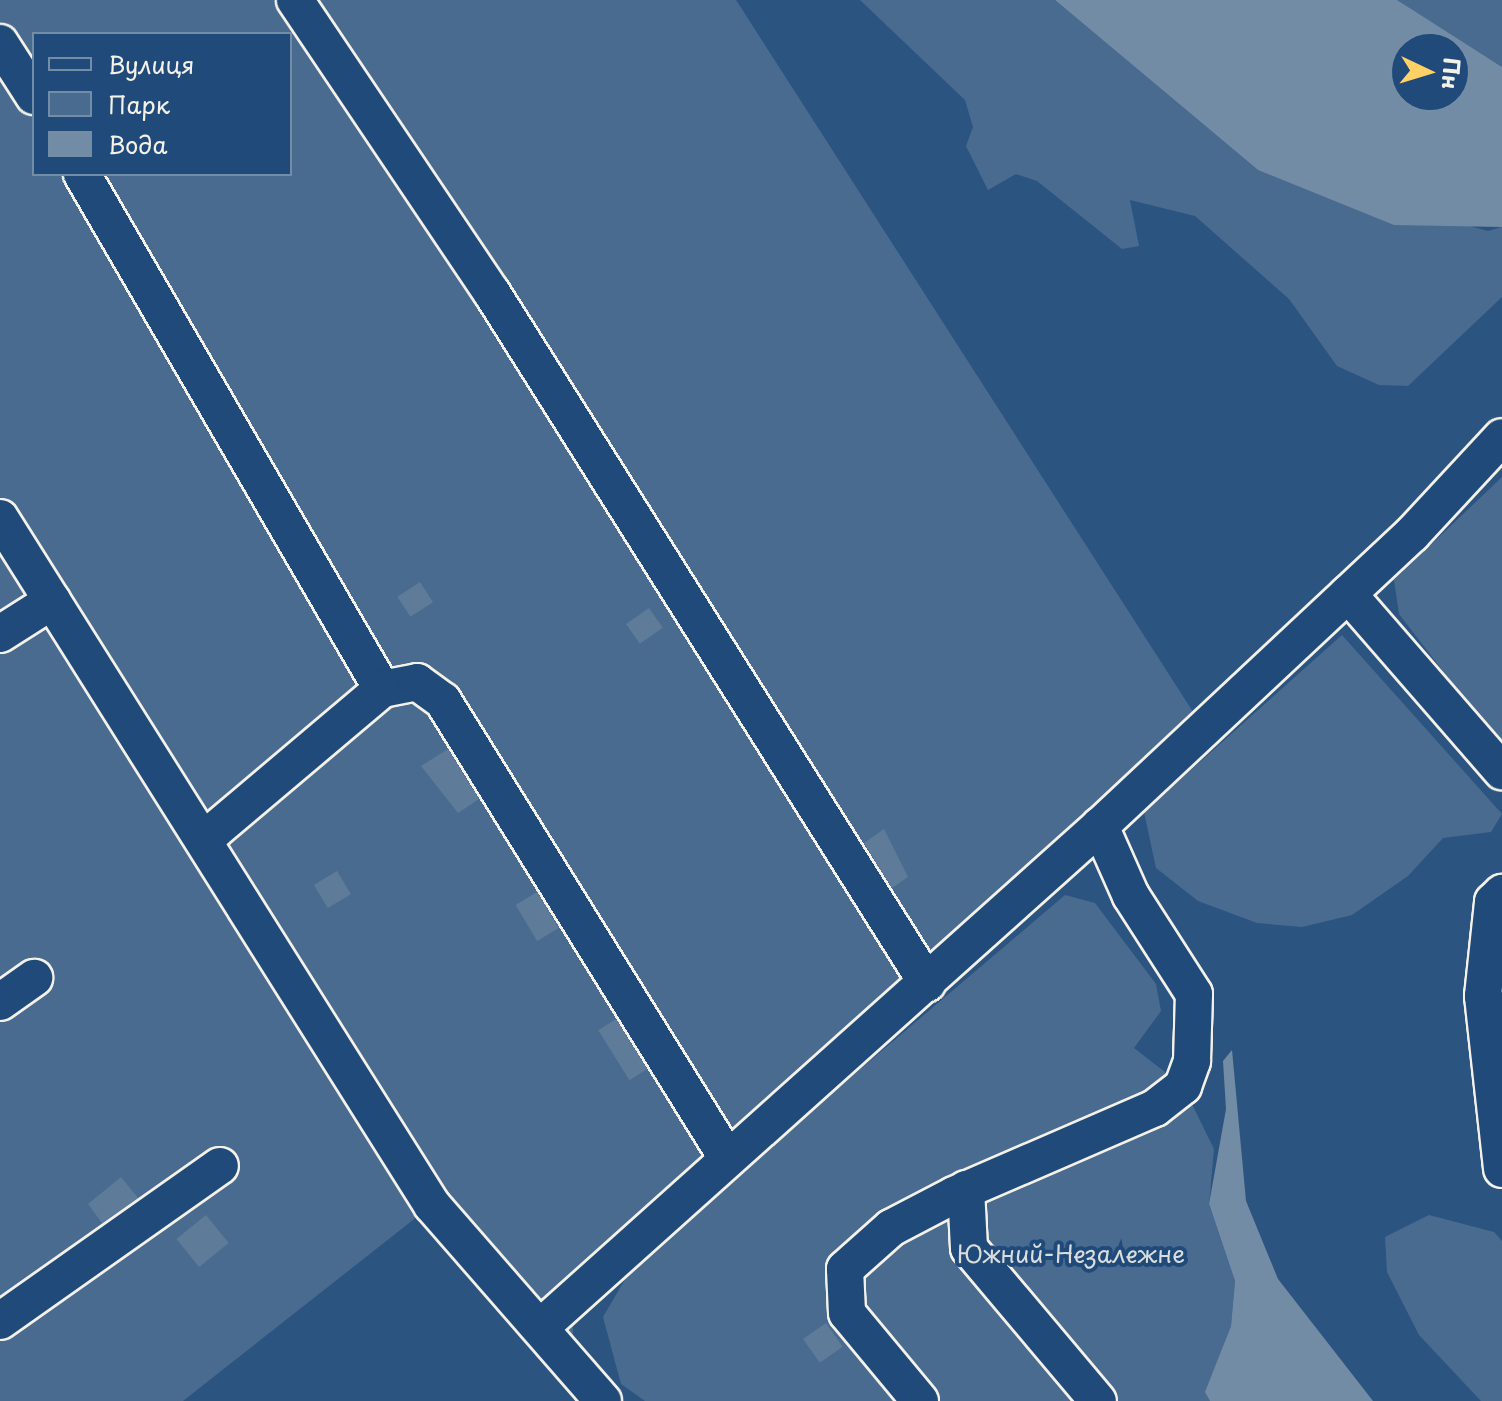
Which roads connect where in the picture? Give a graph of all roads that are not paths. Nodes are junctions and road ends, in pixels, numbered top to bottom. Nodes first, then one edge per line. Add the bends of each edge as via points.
1 (295, 0) edge
2 (0, 43) edge
3 (32, 93) edge
4 (83, 176) edge
5 (1502, 437) edge
6 (0, 518) edge
7 (1348, 594) junction
8 (52, 601) junction
9 (0, 634) edge
10 (382, 689) junction
11 (1502, 771) edge
12 (1100, 826) junction
13 (207, 837) junction
14 (1502, 893) edge
15 (34, 978) dead end
16 (927, 983) junction
17 (1483, 996) junction
18 (0, 1002) edge
19 (1502, 1026) edge
20 (726, 1156) junction
21 (220, 1166) dead end
22 (1502, 1169) edge
23 (966, 1189) junction
24 (0, 1321) edge
25 (543, 1325) junction
26 (603, 1401) edge
27 (920, 1401) edge
28 (1098, 1401) edge

1 - 16 street via 492,293
2 - 3 street
4 - 10 street
5 - 7 street
6 - 8 street
7 - 11 street
7 - 12 street
8 - 9 street
8 - 13 street
10 - 13 street
10 - 20 street via 417,682 443,701
12 - 16 street
12 - 23 street via 1131,896 1194,994 1198,1025 1183,1086 1155,1108
13 - 25 street via 432,1205
14 - 17 street via 1493,902
15 - 18 street
16 - 20 street
17 - 19 street
17 - 22 street
20 - 25 street
21 - 24 street
23 - 27 street via 891,1228 845,1269 847,1313
23 - 28 street via 969,1248
25 - 26 street

